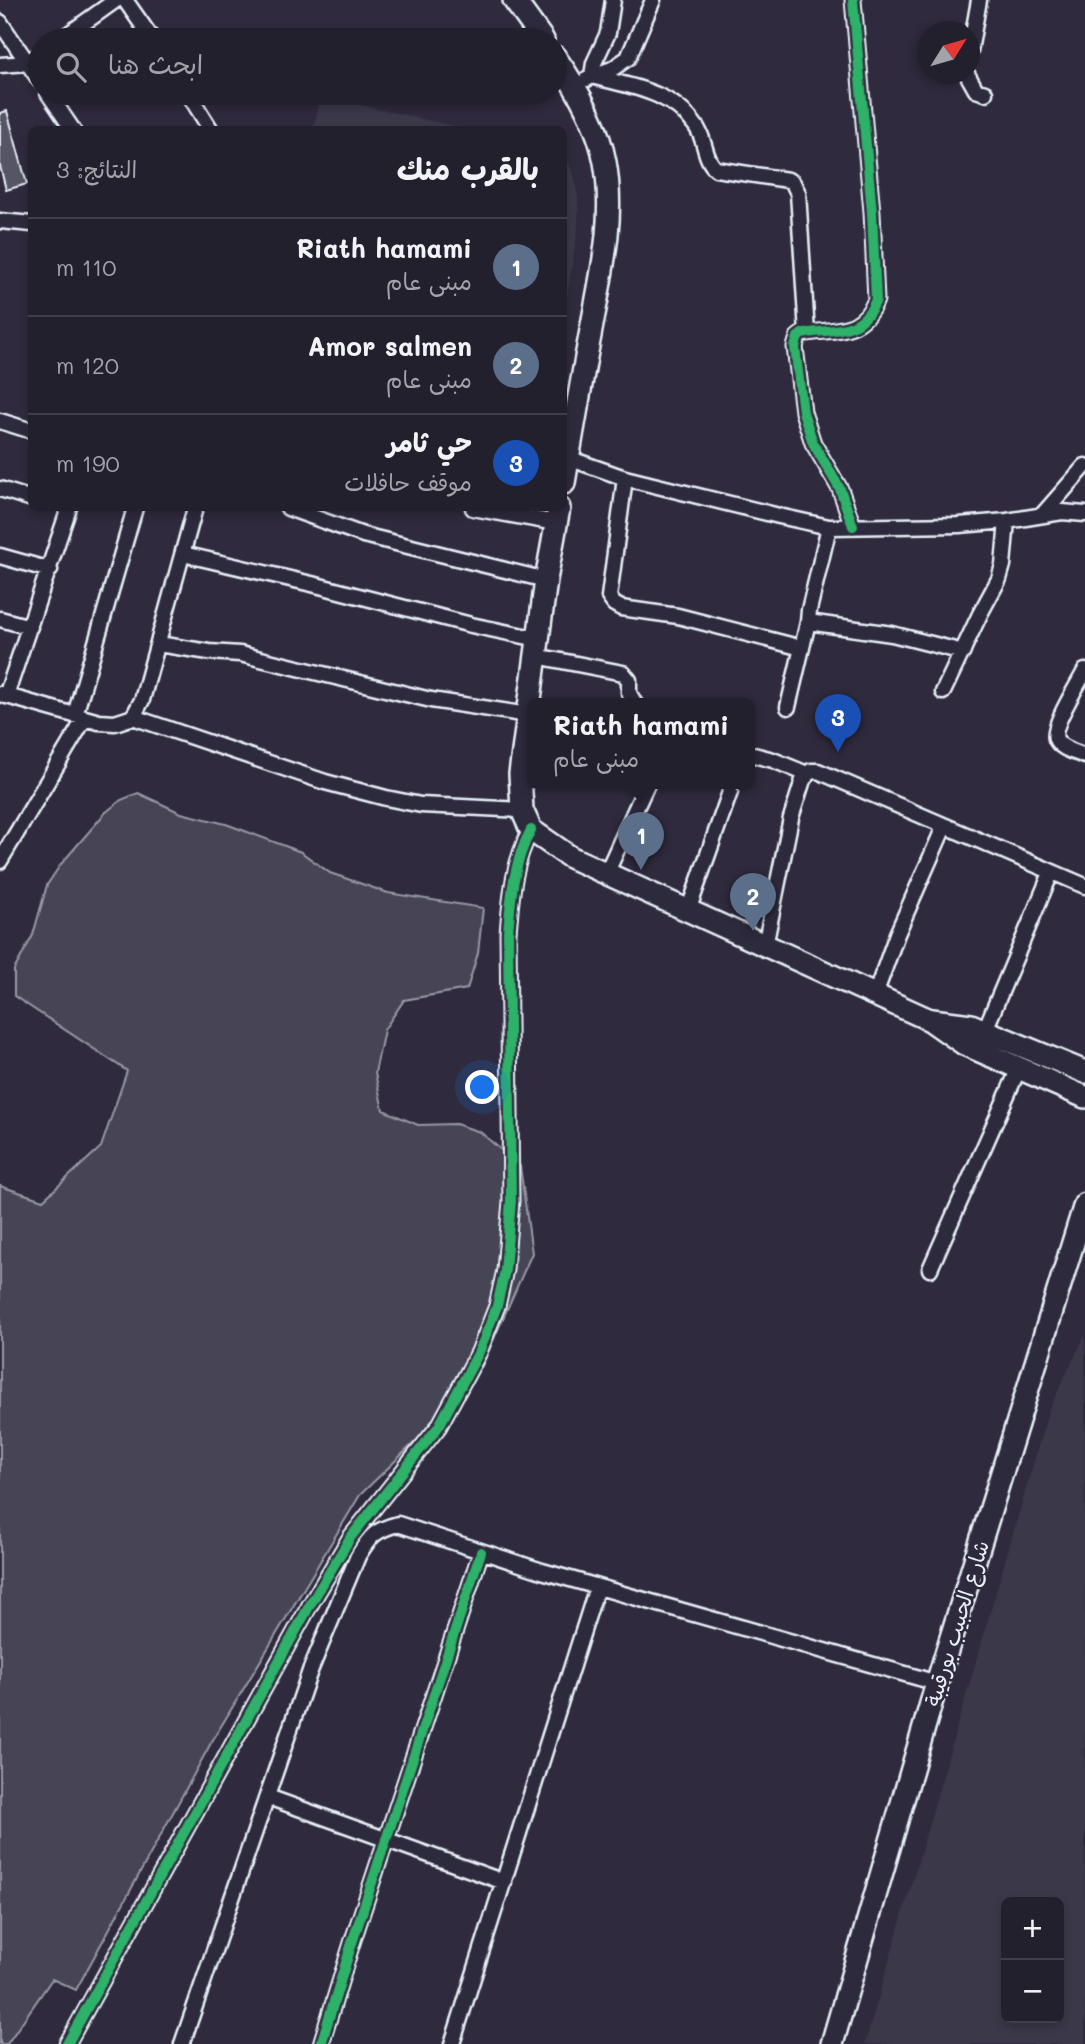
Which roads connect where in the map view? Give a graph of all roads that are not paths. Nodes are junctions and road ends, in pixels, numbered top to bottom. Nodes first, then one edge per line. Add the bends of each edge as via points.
1 (116, 0) edge
2 (125, 0) edge
3 (514, 0) edge
4 (613, 0) edge
5 (653, 0) edge
6 (853, 0) edge
7 (979, 0) edge
8 (975, 21) edge
9 (0, 22) edge
10 (77, 28) edge
11 (145, 28) edge
12 (534, 28) edge
13 (28, 63) joint
14 (0, 65) edge
15 (567, 67) edge
16 (583, 80) junction
17 (972, 84) edge
18 (985, 93) dead end
19 (56, 105) edge
20 (195, 105) edge
21 (70, 126) edge
22 (209, 126) edge
23 (0, 221) edge
24 (28, 224) edge
25 (807, 333) junction
26 (0, 421) edge
27 (28, 429) edge
28 (568, 458) junction
29 (567, 464) edge
30 (1085, 466) edge
31 (625, 478) junction
32 (0, 489) edge
33 (28, 498) edge
34 (65, 511) edge
35 (134, 511) edge
36 (194, 511) edge
37 (296, 511) edge
38 (509, 511) edge
39 (1043, 514) junction
40 (1085, 514) edge
41 (558, 515) edge
42 (1007, 522) junction
43 (853, 526) junction
44 (830, 527) junction
45 (183, 554) junction
46 (0, 556) edge
47 (50, 570) junction
48 (546, 580) junction
49 (0, 619) edge
50 (808, 622) junction
51 (30, 628) junction
52 (158, 644) junction
53 (537, 647) junction
54 (802, 648) junction
55 (962, 652) junction
56 (1085, 671) edge
57 (943, 692) dead end
58 (3, 695) edge
59 (530, 698) edge
60 (632, 698) edge
61 (788, 707) dead end
62 (527, 715) edge
63 (80, 717) junction
64 (133, 717) junction
65 (527, 722) edge
66 (755, 755) edge
67 (1085, 756) edge
68 (807, 775) junction
69 (644, 789) edge
70 (730, 792) dead end
71 (522, 810) junction
72 (944, 827) junction
73 (531, 830) junction
74 (0, 861) edge
75 (1051, 873) junction
76 (606, 874) junction
77 (1085, 886) edge
78 (688, 911) junction
79 (765, 946) junction
80 (875, 995) junction
81 (930, 1020) junction
82 (985, 1030) junction
83 (1020, 1068) junction
84 (1085, 1072) edge
85 (1085, 1097) edge
86 (1085, 1204) edge
87 (930, 1269) dead end
88 (481, 1552) junction
89 (597, 1587) junction
90 (937, 1683) junction
91 (268, 1797) junction
92 (386, 1839) junction
93 (504, 1882) junction
94 (67, 2044) edge
95 (181, 2044) edge
96 (321, 2044) edge
97 (452, 2044) edge
98 (832, 2044) edge

1 - 10 street
2 - 11 street
3 - 12 main road
4 - 16 street via 608,33
5 - 16 street via 628,58
6 - 25 street via 876,300 857,325
7 - 8 street
9 - 13 street
13 - 14 street
15 - 16 main road
16 - 25 street via 660,95 695,124 716,169 793,183 798,193
16 - 28 main road via 604,159 608,237
17 - 18 street
19 - 21 street
20 - 22 street
23 - 24 street
25 - 43 street via 798,337 795,347 803,412
26 - 27 street
28 - 29 main road
28 - 31 street
30 - 39 street
31 - 44 street
31 - 54 street via 609,597 614,604
32 - 33 street
34 - 47 street
35 - 63 street
36 - 45 street
37 - 48 street via 363,535
38 - 41 street
39 - 40 street
39 - 42 street
41 - 48 main road
42 - 43 street
42 - 55 street via 999,579
43 - 44 street
44 - 50 street
45 - 52 street
45 - 53 street via 380,601
46 - 47 street
47 - 51 street
48 - 53 main road
49 - 51 street
50 - 54 street
50 - 55 street via 892,634
51 - 58 street
52 - 62 street via 240,654 430,701
52 - 64 street
53 - 59 main road
53 - 60 street via 623,673
54 - 61 street
55 - 57 street
56 - 67 street via 1056,727 1056,738
58 - 63 street
63 - 64 street via 115,723
63 - 74 street
64 - 71 street via 386,798 421,805
65 - 71 main road via 520,774
66 - 68 street
68 - 72 street via 818,771
68 - 79 street via 791,818
69 - 76 street
70 - 78 street
71 - 73 main road
72 - 75 street
72 - 80 street
73 - 76 main road via 570,857
73 - 94 street via 519,857 510,901 511,1201 497,1306 479,1352 439,1426 350,1538 310,1605
75 - 77 street
75 - 82 street
76 - 78 main road
78 - 79 main road
79 - 80 main road
80 - 81 main road
81 - 82 main road
81 - 83 main road via 964,1044
82 - 84 main road
83 - 85 main road
83 - 87 street
86 - 90 main road, شارع الحبيب بورقيبة
88 - 89 street
88 - 91 street via 398,1524 381,1528 369,1538 310,1671
88 - 92 street
89 - 90 street
89 - 93 street
90 - 98 main road, شارع الحبيب بورقيبة
91 - 92 street
91 - 95 street
92 - 93 street
92 - 96 street
93 - 97 street

